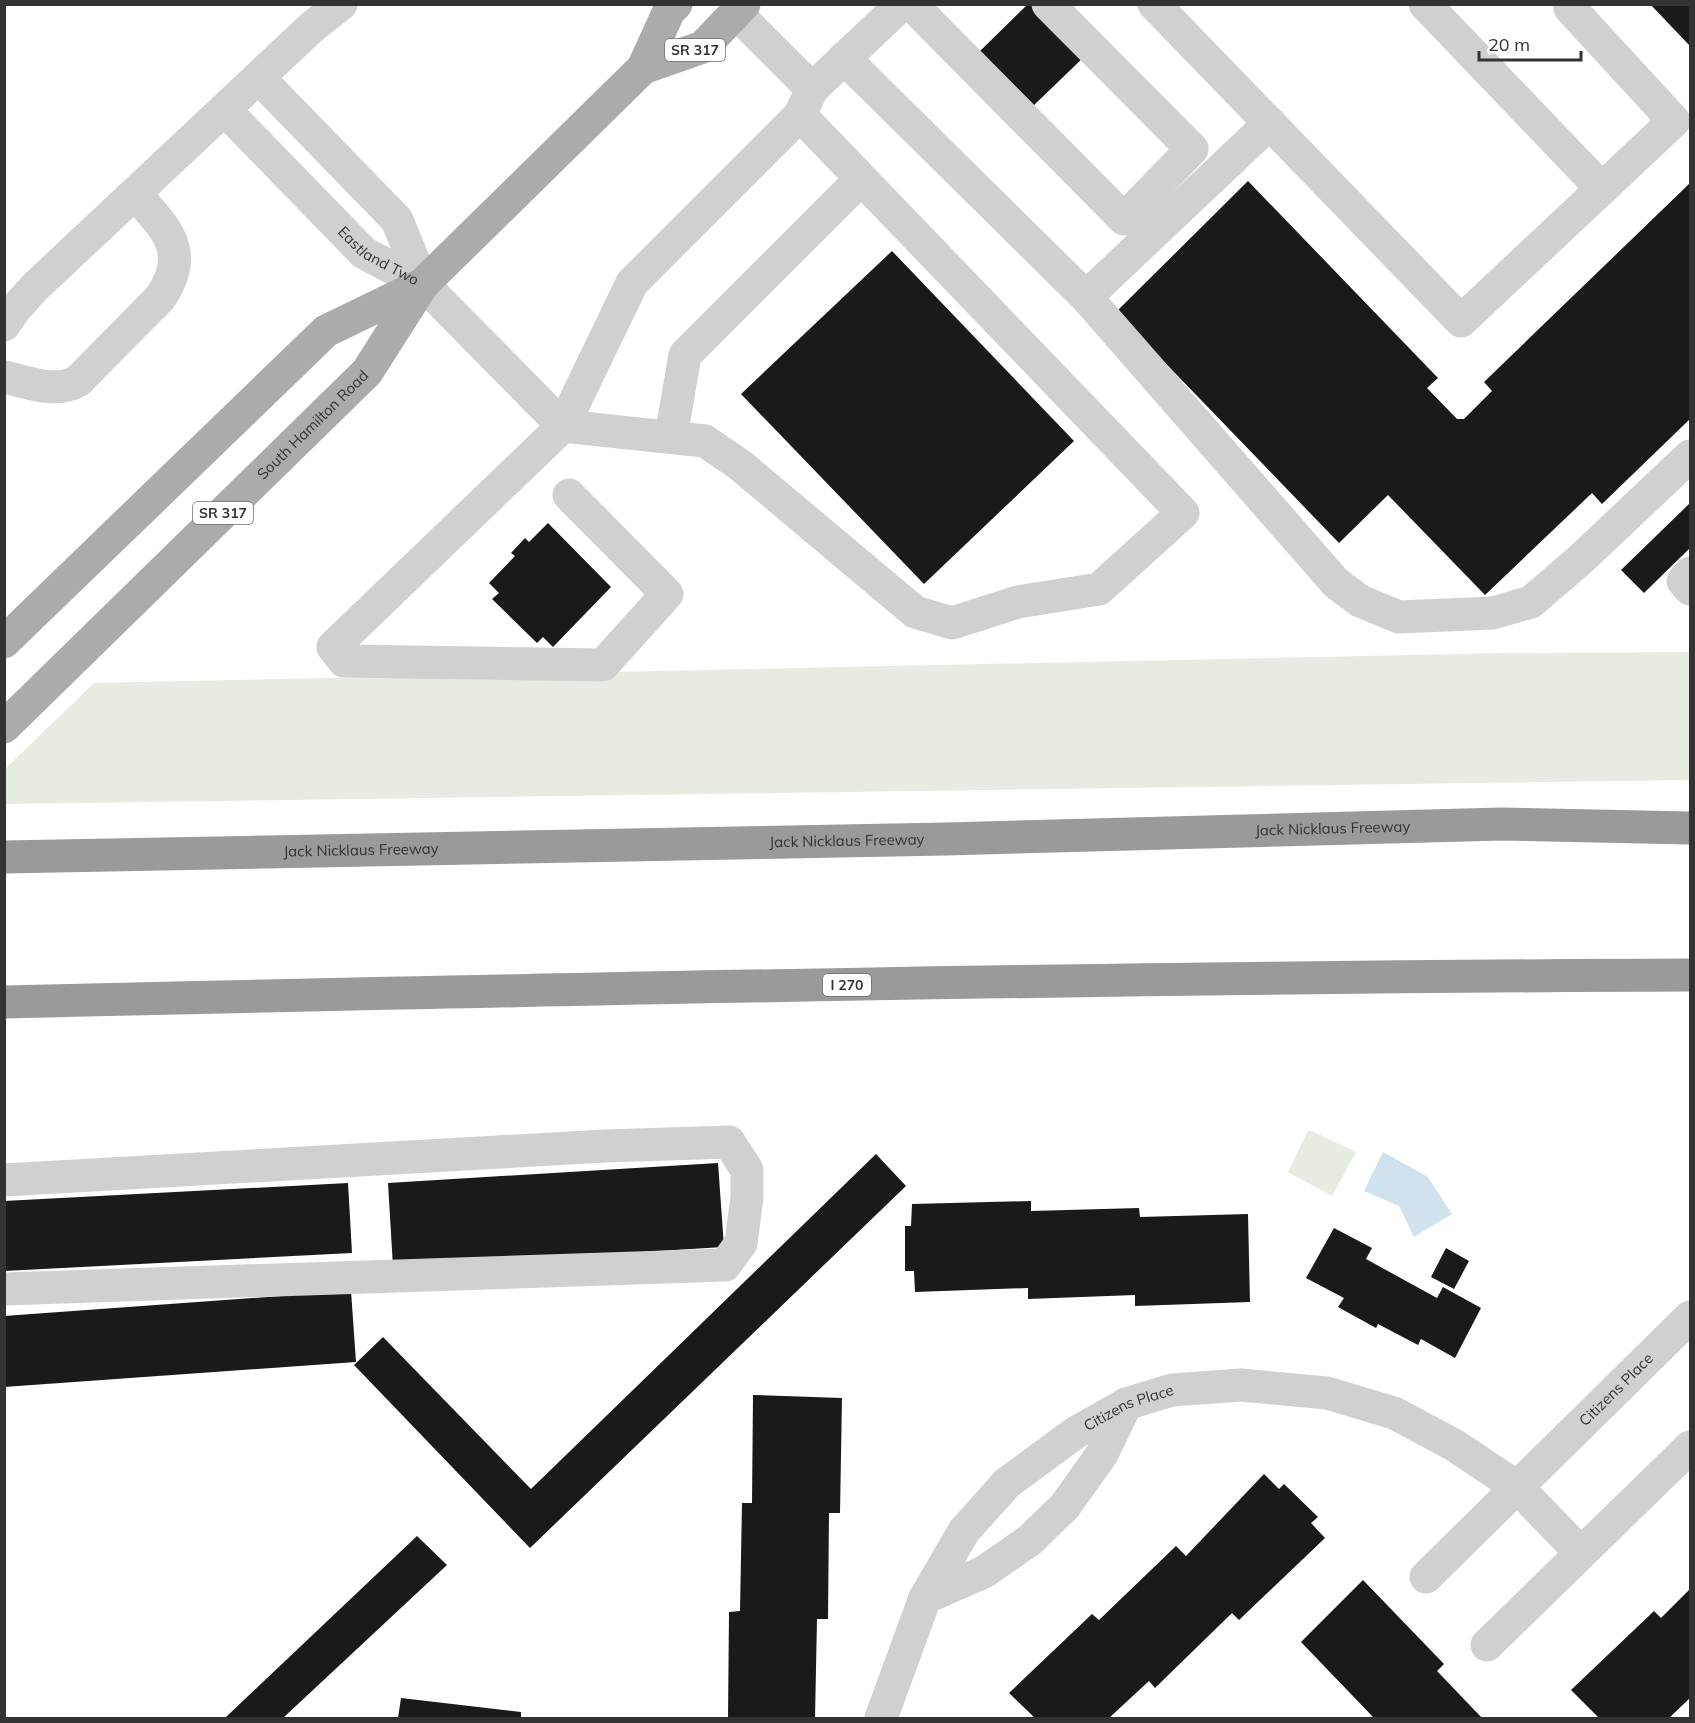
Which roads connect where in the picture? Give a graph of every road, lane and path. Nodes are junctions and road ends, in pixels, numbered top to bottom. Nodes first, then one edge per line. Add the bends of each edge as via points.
1 (341, 4) edge
2 (676, 4) edge
3 (902, 4) edge
4 (911, 4) edge
5 (1048, 4) edge
6 (1154, 4) edge
7 (1425, 4) edge
8 (1570, 6) edge
9 (740, 9) edge
10 (844, 58) junction
11 (643, 68) junction
12 (259, 78) junction
13 (806, 102) junction
14 (225, 110) junction
15 (1270, 123) junction
16 (861, 178) junction
17 (1602, 189) junction
18 (135, 194) junction
19 (423, 284) junction
20 (1086, 297) junction
21 (4, 325) edge
22 (4, 377) edge
23 (563, 426) junction
24 (671, 437) junction
25 (1690, 456) edge
26 (569, 495) dead end
27 (1690, 573) edge
28 (1690, 589) edge
29 (4, 642) edge
30 (4, 727) edge
31 (1690, 828) edge
32 (6, 857) edge
33 (1690, 975) edge
34 (4, 1002) edge
35 (4, 1180) edge
36 (4, 1289) edge
37 (1690, 1317) edge
38 (1126, 1404) junction
39 (1690, 1447) edge
40 (1517, 1487) junction
41 (1581, 1553) junction
42 (1426, 1577) dead end
43 (925, 1598) junction
44 (1486, 1645) dead end
45 (881, 1719) edge

1 - 12 street
2 - 11 main road, South Hamilton Road / SR 317 via 669,11
3 - 10 street
4 - 5 street via 1124,219 1192,149
6 - 15 street
7 - 17 street
8 - 17 street via 1674,121
9 - 11 main road, South Hamilton Road / SR 317 via 703,47
9 - 13 street
10 - 13 street
10 - 20 street
11 - 19 main road, South Hamilton Road / SR 317
12 - 14 street
12 - 19 street, Eastland Two via 398,220
13 - 16 street
13 - 23 street via 632,283
14 - 18 street
14 - 19 street, Eastland Two via 363,253
15 - 17 street via 1461,321
15 - 20 street
16 - 24 street via 685,355
16 - 24 street via 1183,513 1099,589 1018,602 952,623 915,612 740,465 705,441
18 - 21 street via 35,287
18 - 22 street via 166,229 174,247 169,286 78,381 51,387
19 - 23 street
19 - 29 main road, South Hamilton Road / SR 317 via 326,331
19 - 30 main road, South Hamilton Road / SR 317 via 367,372
20 - 25 street via 1336,583 1360,601 1399,617 1493,613 1531,602
23 - 24 street
23 - 26 street via 333,647 344,661 603,665 667,594
27 - 28 street via 1683,581
31 - 32 highway, Jack Nicklaus Freeway via 1502,824
33 - 34 highway, I 270 via 1269,977
35 - 36 street via 729,1142 747,1170 741,1243 724,1265
37 - 40 street, Citizens Place
38 - 40 street, Citizens Place via 1172,1390 1241,1385 1327,1393 1394,1413 1454,1445
38 - 43 street, Citizens Place via 1075,1432 1007,1483 964,1531
38 - 43 street via 1102,1454 1065,1506 1030,1540 984,1572
39 - 41 street
40 - 41 street, Citizens Place
40 - 42 street, Citizens Place
41 - 44 street
43 - 45 street, Citizens Place

